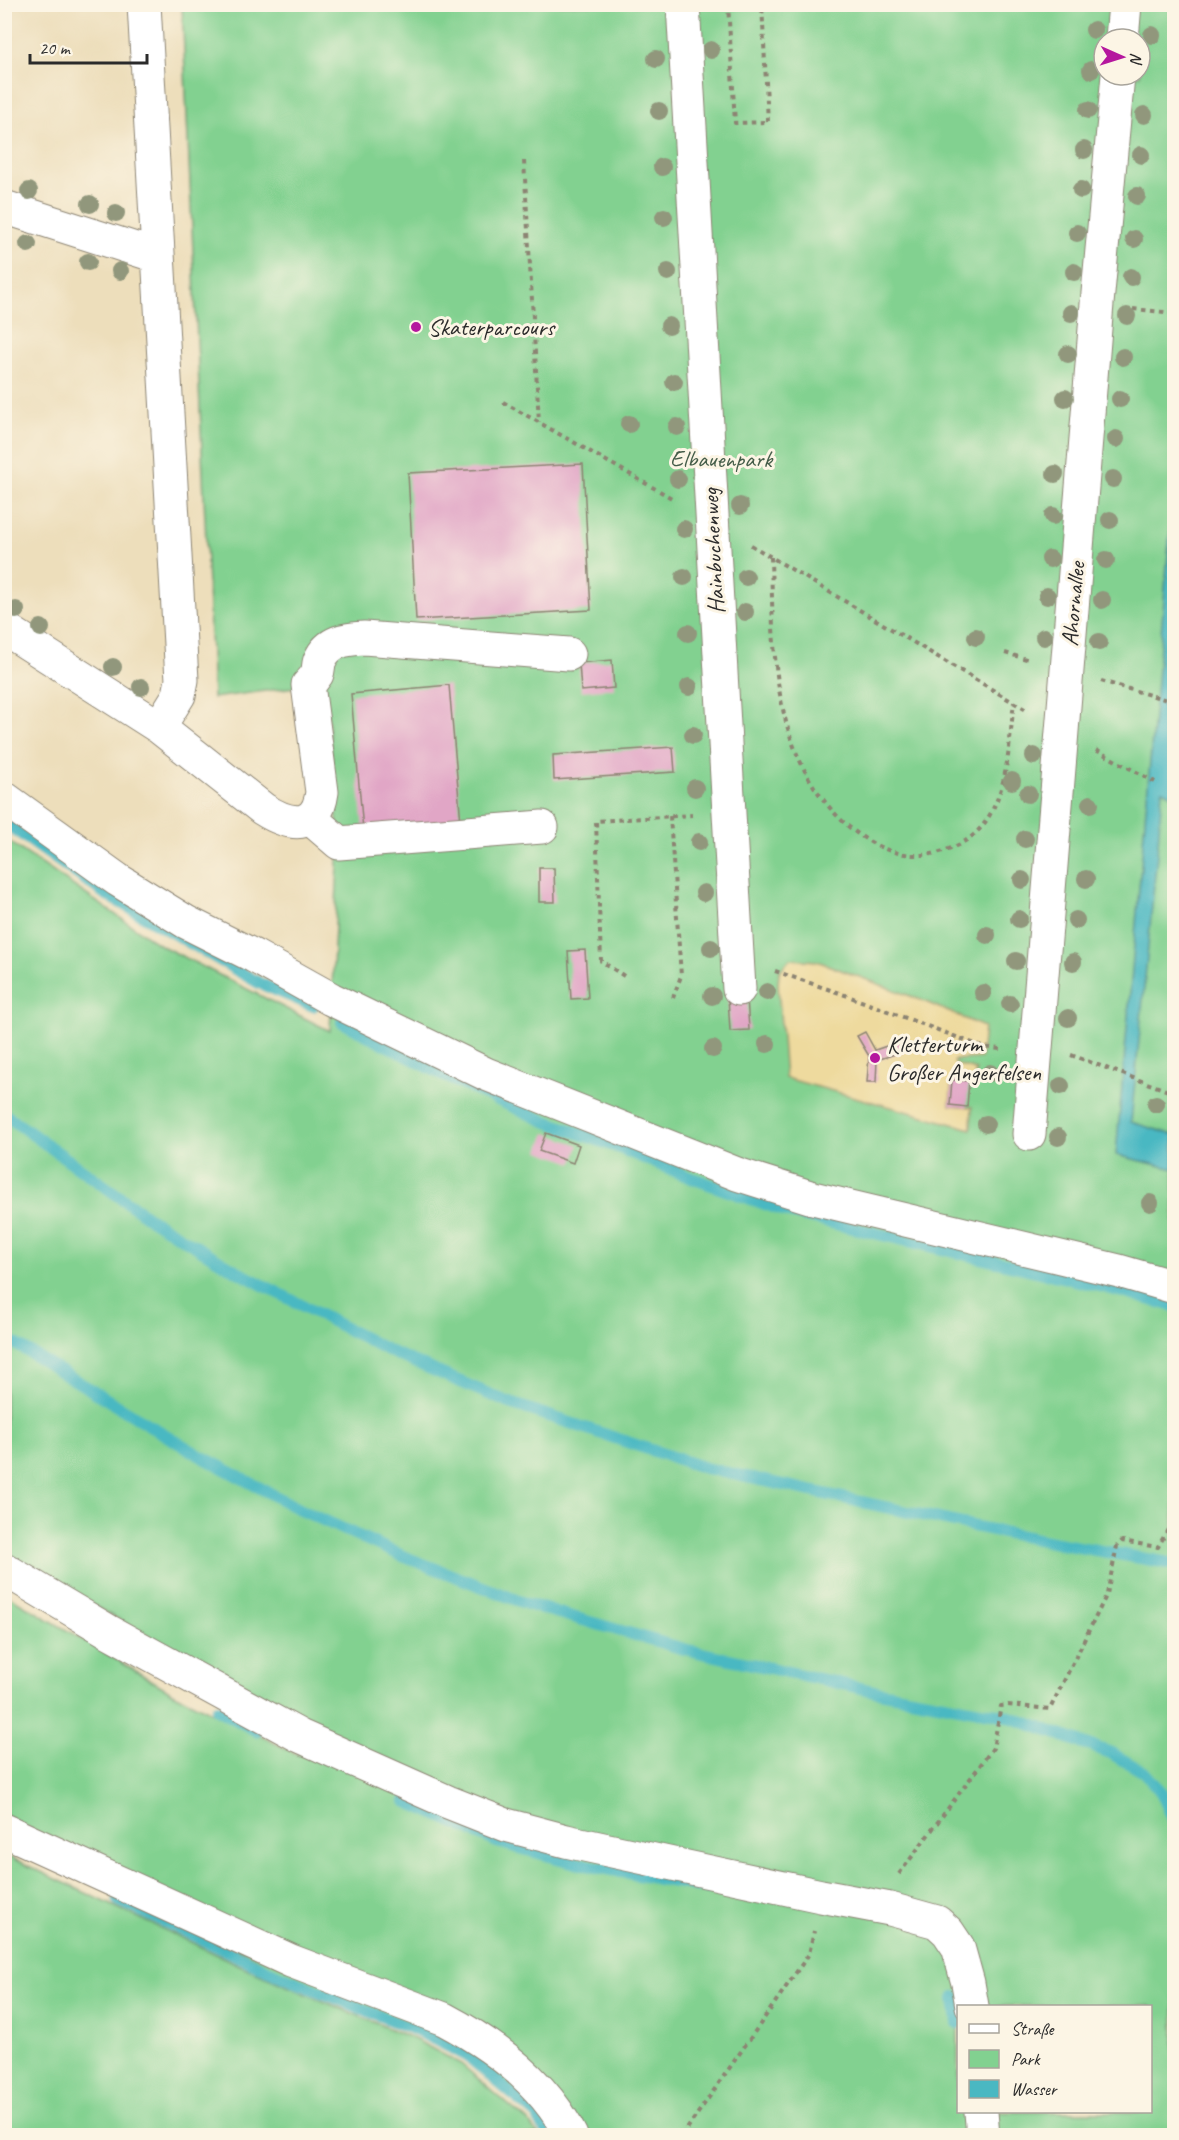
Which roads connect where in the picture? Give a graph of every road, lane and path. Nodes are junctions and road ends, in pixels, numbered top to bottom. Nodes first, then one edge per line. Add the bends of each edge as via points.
1 (144, 4) edge
2 (683, 4) edge
3 (728, 4) edge
4 (762, 4) edge
5 (1125, 4) edge
6 (1123, 27) edge
7 (1117, 87) edge
8 (524, 161) dead end
9 (4, 207) edge
10 (158, 256) junction
11 (1163, 312) dead end
12 (1174, 313) edge
13 (503, 402) dead end
14 (539, 422) junction
15 (711, 520) junction
16 (771, 556) junction
17 (4, 628) edge
18 (569, 654) dead end
19 (1143, 693) dead end
20 (1014, 702) junction
21 (1174, 702) edge
22 (159, 727) junction
23 (1063, 732) junction
24 (1115, 761) dead end
25 (1155, 783) dead end
26 (4, 798) edge
27 (729, 814) junction
28 (670, 816) junction
29 (310, 818) junction
30 (542, 827) dead end
31 (738, 974) joint
32 (624, 976) dead end
33 (673, 998) dead end
34 (1037, 1047) junction
35 (1174, 1093) edge
36 (1029, 1134) dead end
37 (1174, 1287) edge
38 (1174, 1519) edge
39 (4, 1569) edge
40 (4, 1830) edge
41 (890, 1909) junction
42 (811, 1946) dead end
43 (972, 2005) edge
44 (981, 2113) edge
45 (572, 2136) edge
46 (682, 2136) edge
47 (983, 2136) edge

1 - 10 street
2 - 15 street, Hainbuchenweg
3 - 4 path via 735,123 768,122
5 - 6 street
7 - 23 street, Ahornallee
8 - 14 path
9 - 10 street
10 - 22 street via 182,680 179,695
11 - 12 path
13 - 14 path
14 - 15 path
15 - 16 path
15 - 27 street, Hainbuchenweg
16 - 20 path
16 - 20 path via 774,647 790,732 802,766 819,796 846,825 871,843 902,854 933,854 959,845 980,830 1003,785
17 - 22 street
18 - 29 street via 364,638 332,644 308,685 322,792 318,808
19 - 21 path
20 - 23 path
22 - 29 street via 277,818 294,822
23 - 34 street, Ahornallee
24 - 25 path
26 - 37 street via 118,880 186,922 331,999 508,1083 737,1174 813,1198
27 - 28 path
27 - 31 street, Hainbuchenweg
28 - 32 path via 596,821 601,961
28 - 33 path via 681,976
29 - 30 street via 339,843
31 - 34 path via 845,994 983,1047
34 - 35 path
34 - 36 street, Ahornallee
38 - 41 path via 1158,1547 1122,1541 1117,1546 1109,1587 1050,1709 1001,1706 993,1748 894,1879
39 - 41 street via 300,1736 506,1825 578,1844
40 - 45 street via 291,1961 444,2019 489,2046 527,2076 550,2101
41 - 43 street via 937,1922 948,1932 958,1947
42 - 46 path
44 - 47 street

